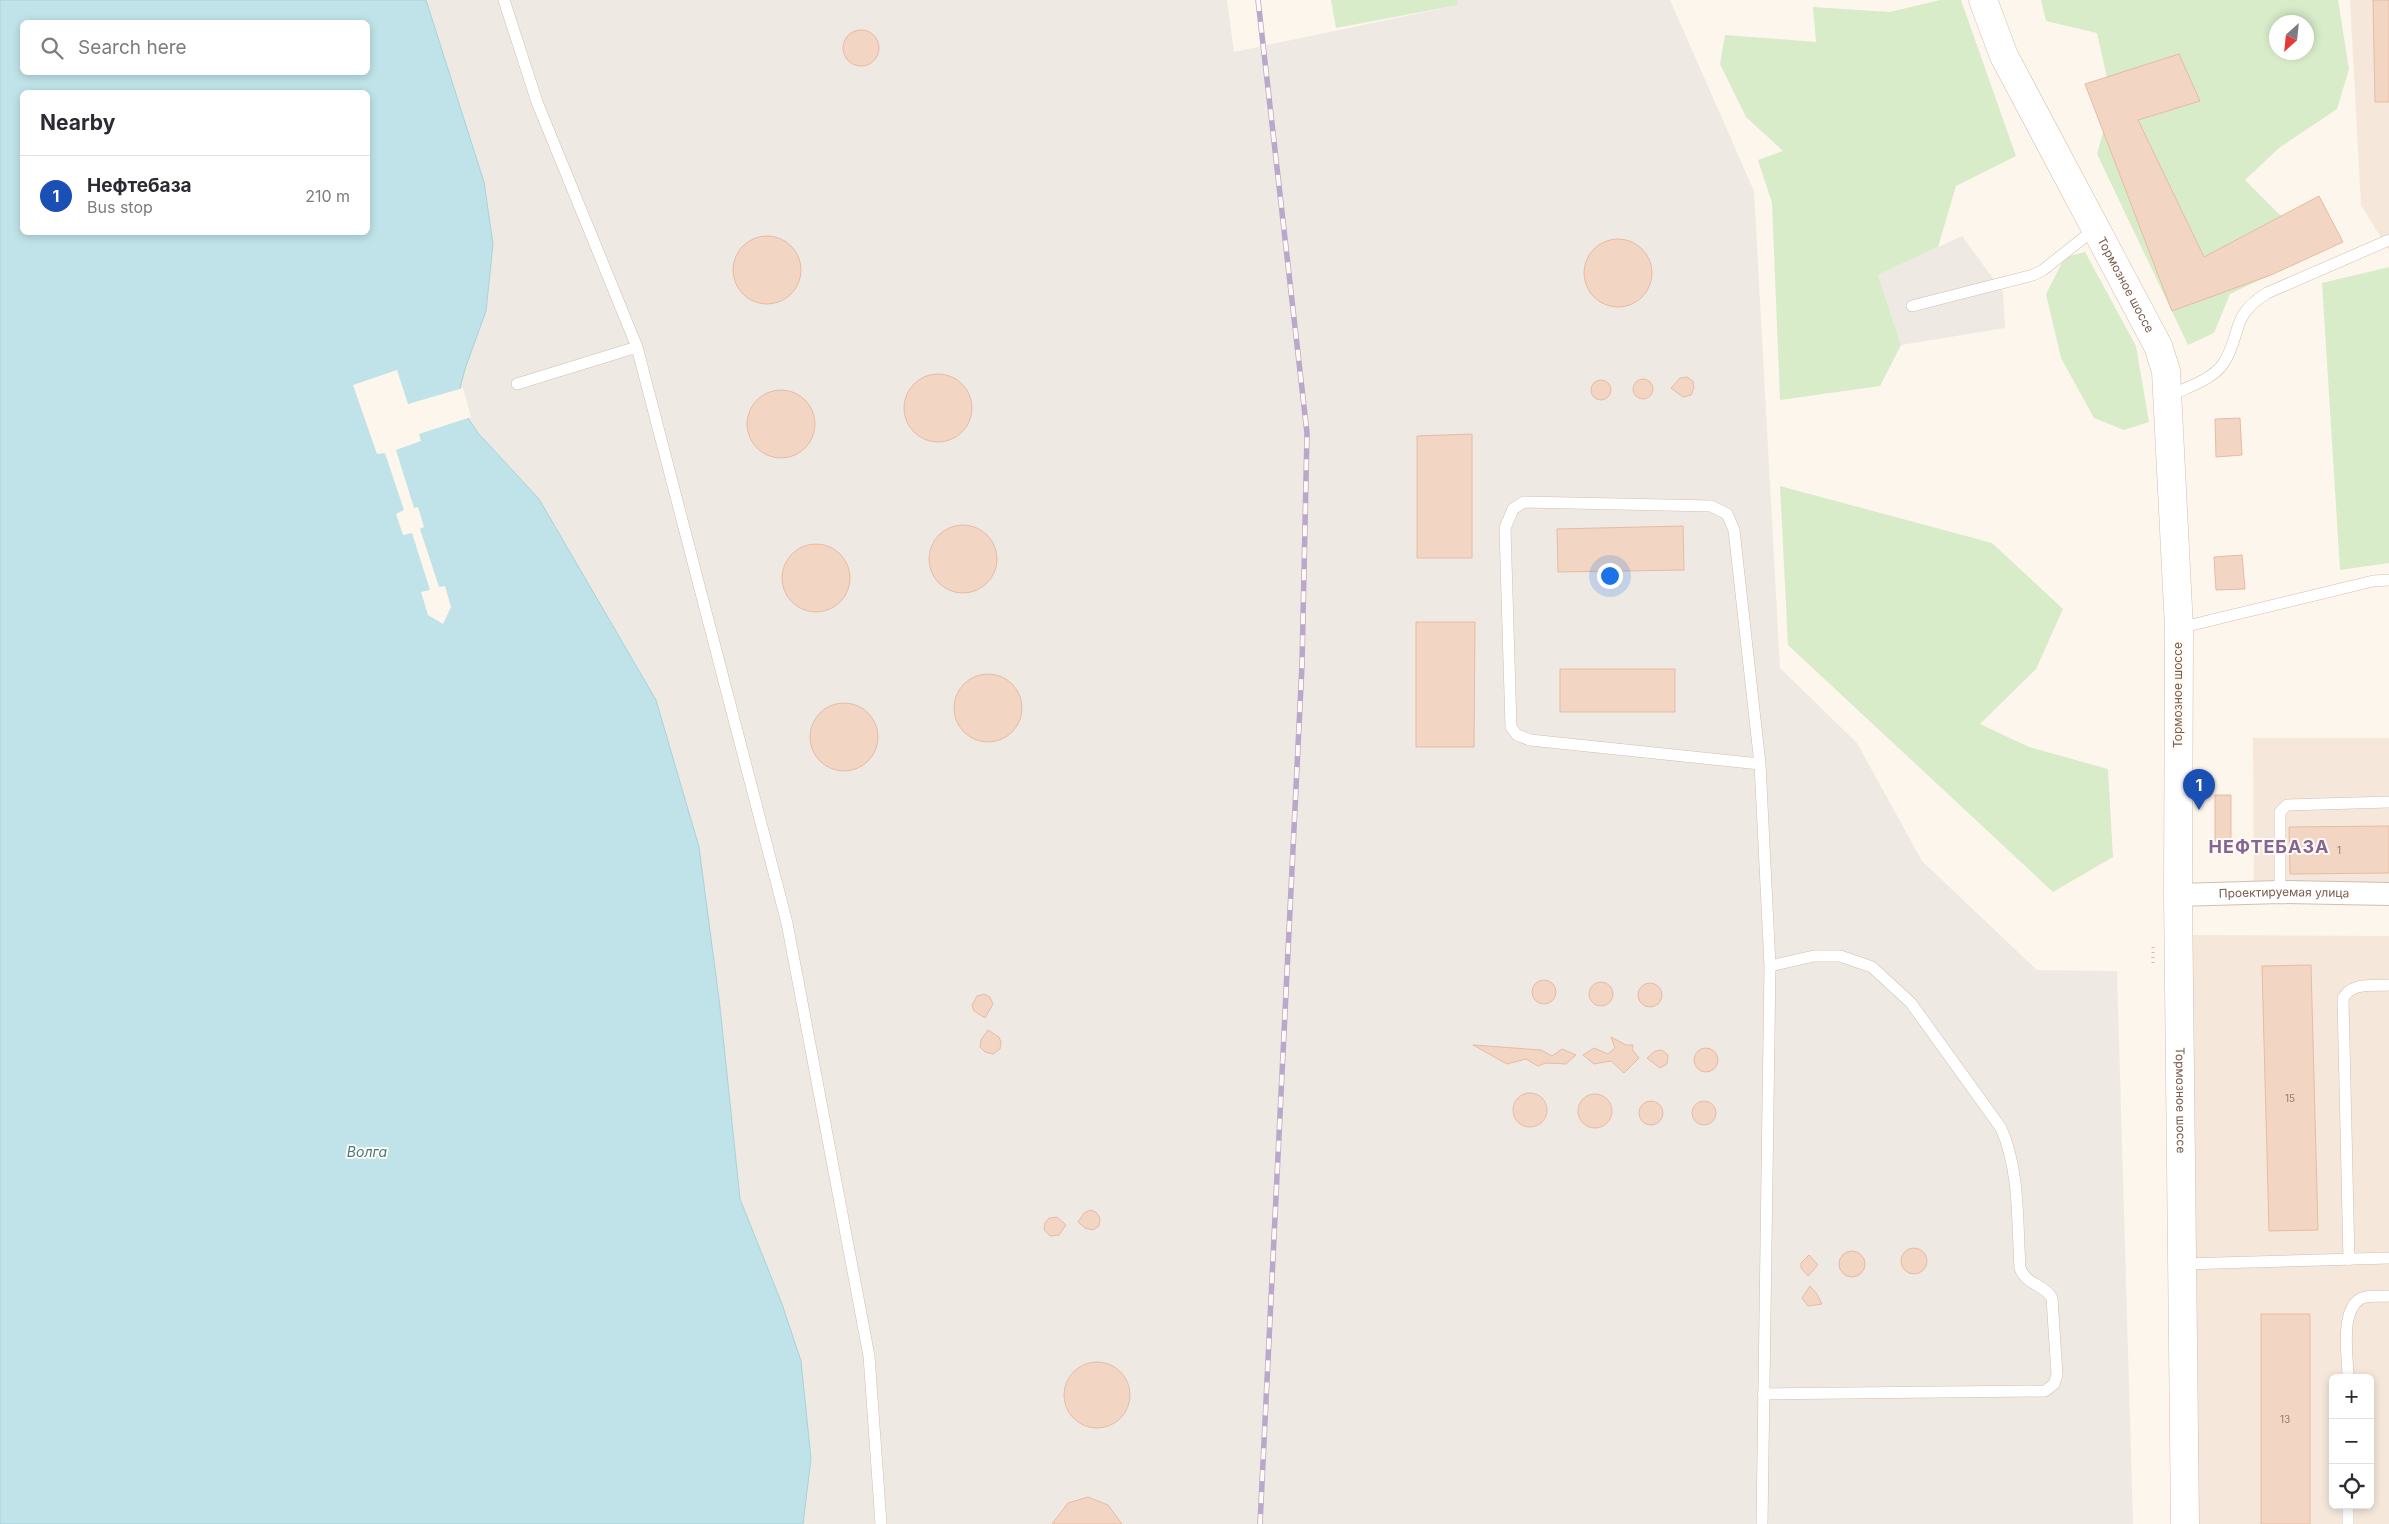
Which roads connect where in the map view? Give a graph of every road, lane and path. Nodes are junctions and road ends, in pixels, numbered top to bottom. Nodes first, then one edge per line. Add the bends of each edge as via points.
1 (504, 0) edge
2 (1983, 0) edge
3 (2096, 228) junction
4 (2389, 240) edge
5 (1912, 306) dead end
6 (638, 348) junction
7 (517, 384) dead end
8 (2169, 396) junction
9 (2389, 580) edge
10 (2178, 628) junction
11 (1760, 764) junction
12 (2389, 802) edge
13 (2280, 892) junction
14 (2389, 894) edge
15 (2178, 895) junction
16 (1770, 966) junction
17 (2389, 986) edge
18 (2389, 1258) edge
19 (2348, 1260) junction
20 (2183, 1264) junction
21 (2389, 1296) edge
22 (2348, 1374) edge
23 (1763, 1394) junction
24 (2348, 1509) edge
25 (881, 1524) edge
26 (1762, 1524) edge
27 (2185, 1524) edge
28 (2348, 1524) edge

1 - 6 lane via 537,102
2 - 3 street, Тормозное шоссе via 2004,56
3 - 5 lane via 2033,275
3 - 8 street, Тормозное шоссе via 2158,346
4 - 8 lane via 2251,303 2242,315 2223,364 2214,373
6 - 7 lane
6 - 25 lane via 786,923 869,1356
8 - 10 street, Тормозное шоссе
9 - 10 lane via 2373,581
10 - 15 street, Тормозное шоссе
11 - 11 lane via 1530,740 1517,735 1511,727 1505,528 1513,510 1524,502 1534,502 1711,506 1727,514 1734,530
11 - 16 lane
12 - 13 lane via 2287,805 2280,812
13 - 14 street, Проектируемая улица
13 - 15 street, Проектируемая улица
15 - 20 street, Тормозное шоссе
16 - 23 lane
16 - 23 lane via 1814,956 1840,956 1872,967 1911,1003 1995,1120 2011,1154 2020,1268 2028,1281 2052,1298 2057,1375 2054,1384 2045,1390
17 - 19 lane via 2356,986 2343,998
18 - 19 lane
19 - 20 lane
20 - 27 street, Тормозное шоссе
21 - 22 lane via 2364,1297 2353,1304 2347,1314
23 - 26 lane
24 - 28 lane

